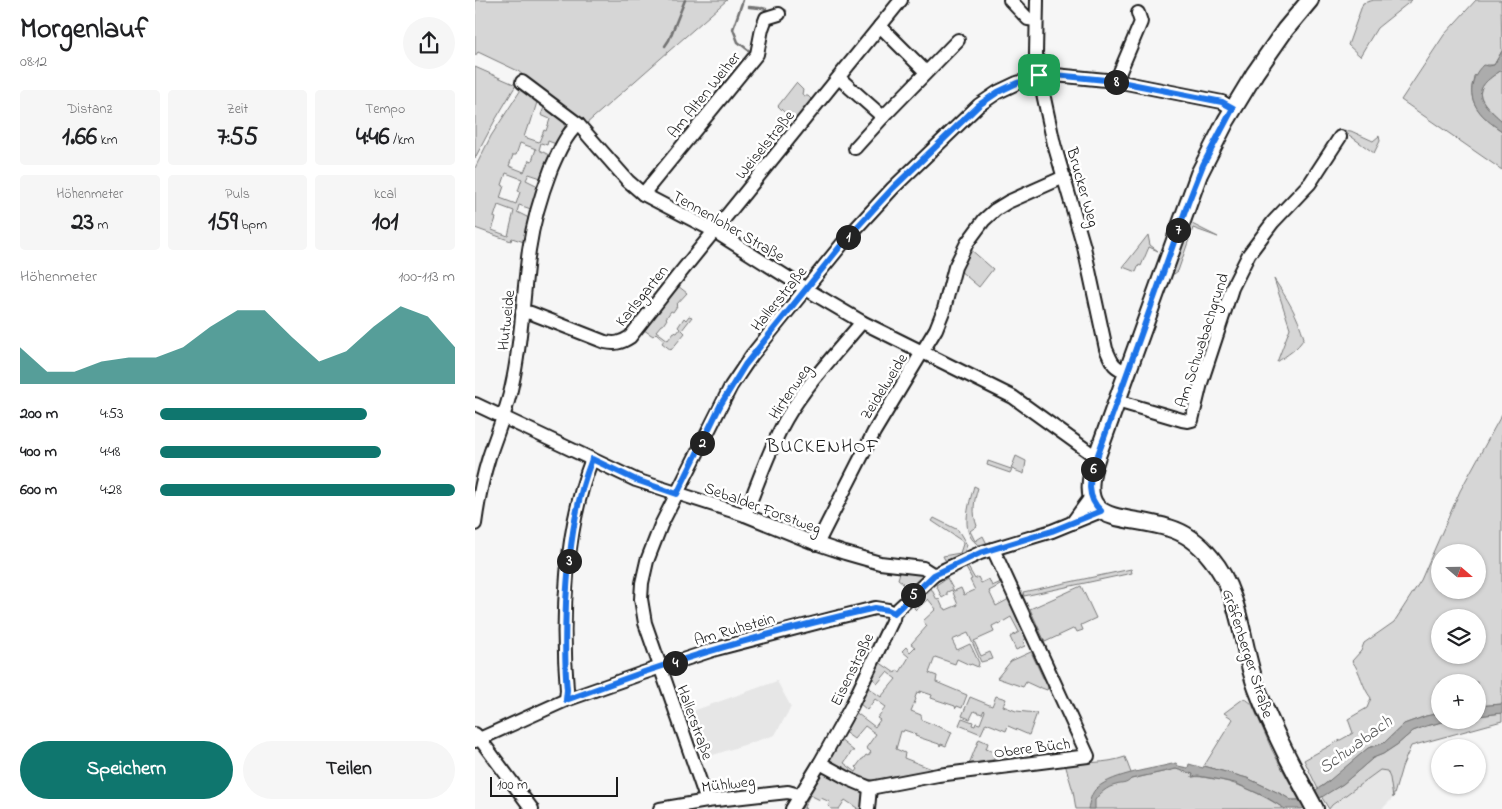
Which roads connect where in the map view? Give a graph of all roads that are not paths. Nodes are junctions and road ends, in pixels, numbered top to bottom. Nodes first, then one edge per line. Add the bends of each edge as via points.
1 (901, 0) edge
2 (1009, 0) edge
3 (1037, 0) edge
4 (1310, 0) edge
5 (1138, 13) dead end
6 (779, 14) dead end
7 (1036, 20) junction
8 (880, 26) junction
9 (958, 40) dead end
10 (926, 72) junction
11 (1039, 75) junction
12 (839, 78) junction
13 (1116, 81) junction
14 (522, 82) dead end
15 (1233, 108) junction
16 (883, 117) junction
17 (578, 124) junction
18 (1340, 137) dead end
19 (855, 148) dead end
20 (1064, 177) junction
21 (643, 194) junction
22 (714, 231) junction
23 (805, 289) junction
24 (522, 312) junction
25 (862, 322) junction
26 (923, 353) junction
27 (1127, 372) junction
28 (1117, 401) junction
29 (475, 404) edge
30 (503, 417) junction
31 (1097, 456) junction
32 (592, 459) junction
33 (677, 494) junction
34 (1091, 497) junction
35 (1101, 511) junction
36 (745, 515) junction
37 (1072, 523) junction
38 (475, 524) edge
39 (817, 544) junction
40 (993, 549) junction
41 (934, 575) junction
42 (894, 613) junction
43 (660, 668) junction
44 (566, 700) junction
45 (477, 738) edge
46 (821, 763) junction
47 (870, 788) junction
48 (799, 796) junction
49 (707, 801) junction
50 (532, 809) edge
51 (660, 809) edge
52 (792, 809) edge
53 (868, 809) edge
54 (1315, 809) edge

1 - 8 street, Weiselstraße
2 - 7 street via 1028,19
3 - 7 street, Brucker Weg
4 - 15 main road via 1264,59
5 - 13 street via 1141,22
6 - 21 street, Am Alten Weiher via 766,18 757,54
7 - 11 street, Brucker Weg
8 - 10 street
8 - 12 street, Weiselstraße
9 - 10 street
10 - 16 street
11 - 13 street, Hallerstraße
11 - 20 street, Brucker Weg
11 - 23 street, Hallerstraße via 998,92 979,105 893,188
12 - 16 street
12 - 22 street, Weiselstraße
13 - 15 street, Hallerstraße via 1222,102
14 - 17 street, Tennenloher Straße
15 - 27 main road via 1199,174
16 - 19 street
17 - 21 street, Tennenloher Straße
17 - 24 street, Hutweide via 562,146 539,203 529,248
18 - 28 street, Am Schwabachgrund via 1310,183 1273,222 1249,254 1232,288 1191,420
20 - 26 street, Zeidelweide via 1008,202 995,210 975,231 961,252 942,316
20 - 27 street, Brucker Weg via 1084,247 1106,348 1112,364
21 - 22 street, Tennenloher Straße
22 - 23 street, Tennenloher Straße
22 - 24 street, Karlsgarten via 623,342 605,342
23 - 25 street, Tennenloher Straße
23 - 33 street, Hallerstraße via 731,386
24 - 30 street, Hutweide via 518,355
25 - 26 street, Tennenloher Straße
25 - 36 street, Hirtenweg via 786,420
26 - 31 street, Tennenloher Straße via 1013,397
26 - 39 street, Zeidelweide via 874,432
27 - 28 main road
28 - 31 main road
29 - 30 street, Sebalder Forstweg
30 - 32 street, Sebalder Forstweg
30 - 38 street, Hutweide via 488,460
31 - 34 main road via 1090,481
32 - 33 street, Sebalder Forstweg via 636,480
32 - 44 street via 572,533 564,632
33 - 36 street, Sebalder Forstweg
33 - 43 street, Hallerstraße via 659,530 642,583 645,623
34 - 35 main road
34 - 37 street
35 - 37 street, Eisenstraße
35 - 54 main road, Gräfenberger Straße via 1176,530 1194,541 1212,559 1234,601 1257,688 1271,723
36 - 39 street, Sebalder Forstweg
37 - 40 street, Eisenstraße
39 - 41 street, Sebalder Forstweg via 872,561 923,568
40 - 41 street, Eisenstraße
40 - 47 street, Obere Büch via 1088,756 938,775
41 - 42 street, Eisenstraße
42 - 43 street, Am Ruhstein via 875,608 840,616
42 - 46 street, Eisenstraße
43 - 44 street, Am Ruhstein
43 - 49 street, Hallerstraße
44 - 45 street, Am Ruhstein
45 - 50 street
46 - 47 street
46 - 48 street, Eisenstraße
47 - 53 street
48 - 49 street, Mühlweg via 788,792
48 - 52 street, Eisenstraße
49 - 51 street, Mühlweg

